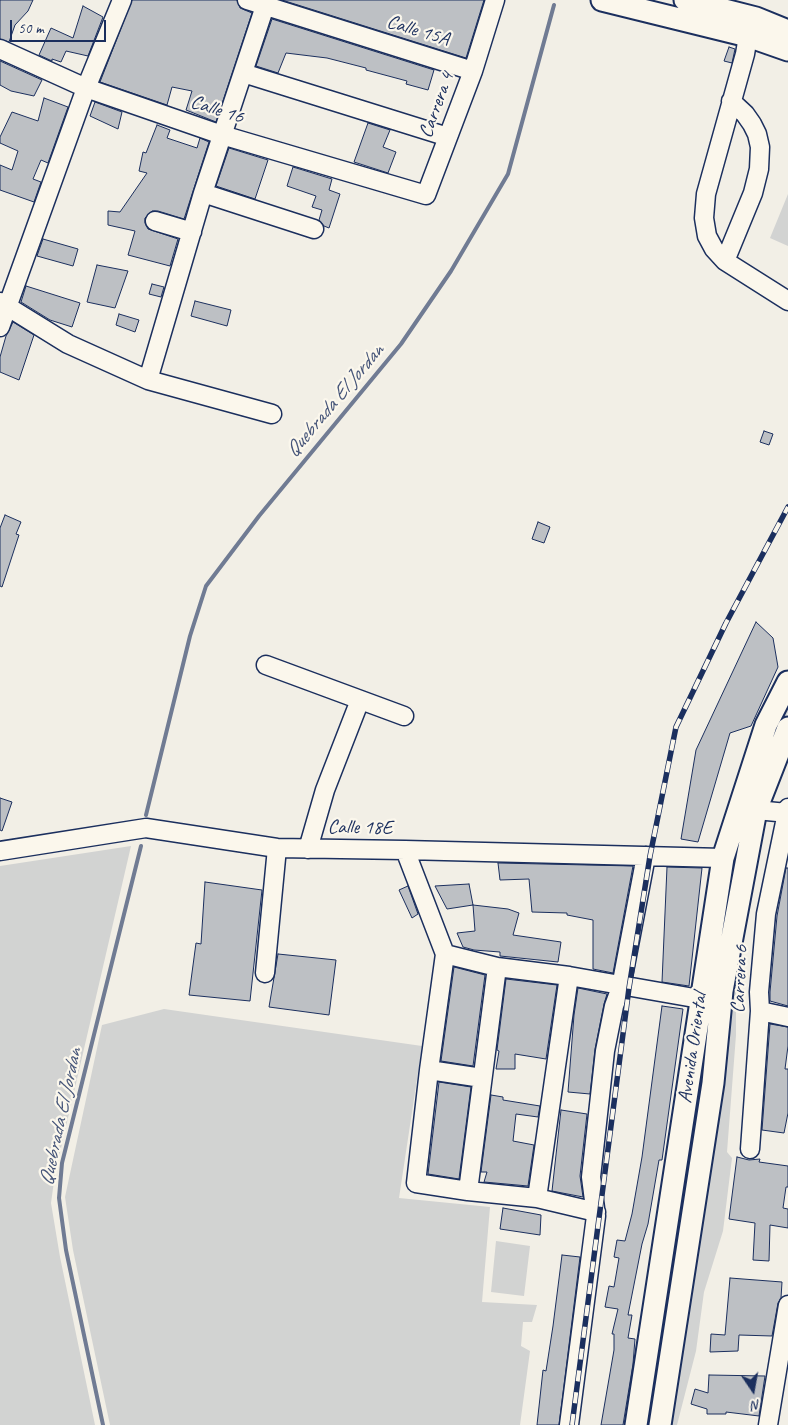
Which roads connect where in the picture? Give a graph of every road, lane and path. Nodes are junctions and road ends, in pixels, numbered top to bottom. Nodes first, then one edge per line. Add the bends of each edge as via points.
1 (122, 0) edge
2 (247, 0) edge
3 (494, 0) edge
4 (602, 0) edge
5 (685, 0) edge
6 (266, 3) edge
7 (627, 3) edge
8 (788, 31) edge
9 (748, 36) junction
10 (0, 49) edge
11 (788, 50) edge
12 (472, 70) junction
13 (243, 73) junction
14 (86, 88) junction
15 (731, 101) junction
16 (222, 135) junction
17 (448, 137) junction
18 (203, 193) junction
19 (426, 195) joint
20 (155, 221) dead end
21 (314, 229) dead end
22 (192, 232) junction
23 (725, 262) junction
24 (788, 300) edge
25 (3, 304) edge
26 (0, 327) edge
27 (148, 380) junction
28 (272, 414) dead end
29 (266, 665) dead end
30 (788, 682) edge
31 (360, 700) junction
32 (404, 716) dead end
33 (788, 728) edge
34 (756, 810) junction
35 (787, 811) edge
36 (278, 848) junction
37 (308, 849) junction
38 (406, 850) junction
39 (0, 851) edge
40 (646, 856) junction
41 (723, 858) junction
42 (445, 954) junction
43 (497, 966) junction
44 (265, 973) dead end
45 (569, 976) junction
46 (621, 987) junction
47 (700, 999) junction
48 (760, 1011) junction
49 (788, 1017) edge
50 (429, 1070) junction
51 (482, 1078) junction
52 (750, 1149) dead end
53 (468, 1191) junction
54 (537, 1198) junction
55 (596, 1212) junction
56 (788, 1305) edge
57 (569, 1425) edge
58 (636, 1425) edge
59 (660, 1425) edge
60 (768, 1425) edge

1 - 14 street
2 - 6 street, Calle 15A
3 - 12 street, Carrera 4
4 - 7 main road
5 - 8 main road via 756,18
6 - 12 street, Calle 15A
6 - 13 street
7 - 9 main road
9 - 11 main road
9 - 15 street
10 - 14 street, Calle 16
12 - 17 street, Carrera 4
13 - 16 street
13 - 17 street
14 - 16 street, Calle 16
14 - 25 street
15 - 23 street via 706,194 704,218 714,249
15 - 23 street via 752,124 760,147 753,193
16 - 18 street
16 - 19 street, Calle 16
17 - 19 street, Carrera 4
18 - 21 street
18 - 22 street
20 - 22 street
22 - 27 street
23 - 24 street
25 - 26 street
25 - 27 street via 68,344
27 - 28 street
29 - 31 street
30 - 41 main road, Avenida Oriental via 766,725
31 - 32 street
31 - 37 street via 325,790
33 - 34 main road, Avenida Oriental
34 - 35 street
34 - 59 main road, Avenida Oriental via 722,991 712,1092
35 - 48 street, Carrera 6 via 766,914
36 - 37 street, Calle 18E
36 - 39 street, Calle 18E via 146,828
36 - 44 street
37 - 38 street, Calle 18E
38 - 40 street, Calle 18E
38 - 42 street
40 - 41 street, Calle 18E
40 - 46 street
41 - 47 main road, Avenida Oriental
42 - 43 street
42 - 50 street
43 - 45 street
43 - 51 street
45 - 46 street
45 - 54 street
46 - 47 street
46 - 55 street via 605,1051 593,1157 591,1177
47 - 58 main road, Avenida Oriental
48 - 49 street
48 - 52 street, Carrera 6
50 - 51 street
50 - 53 street via 416,1183
51 - 53 street
53 - 54 street
54 - 55 street
55 - 57 street
56 - 60 street

